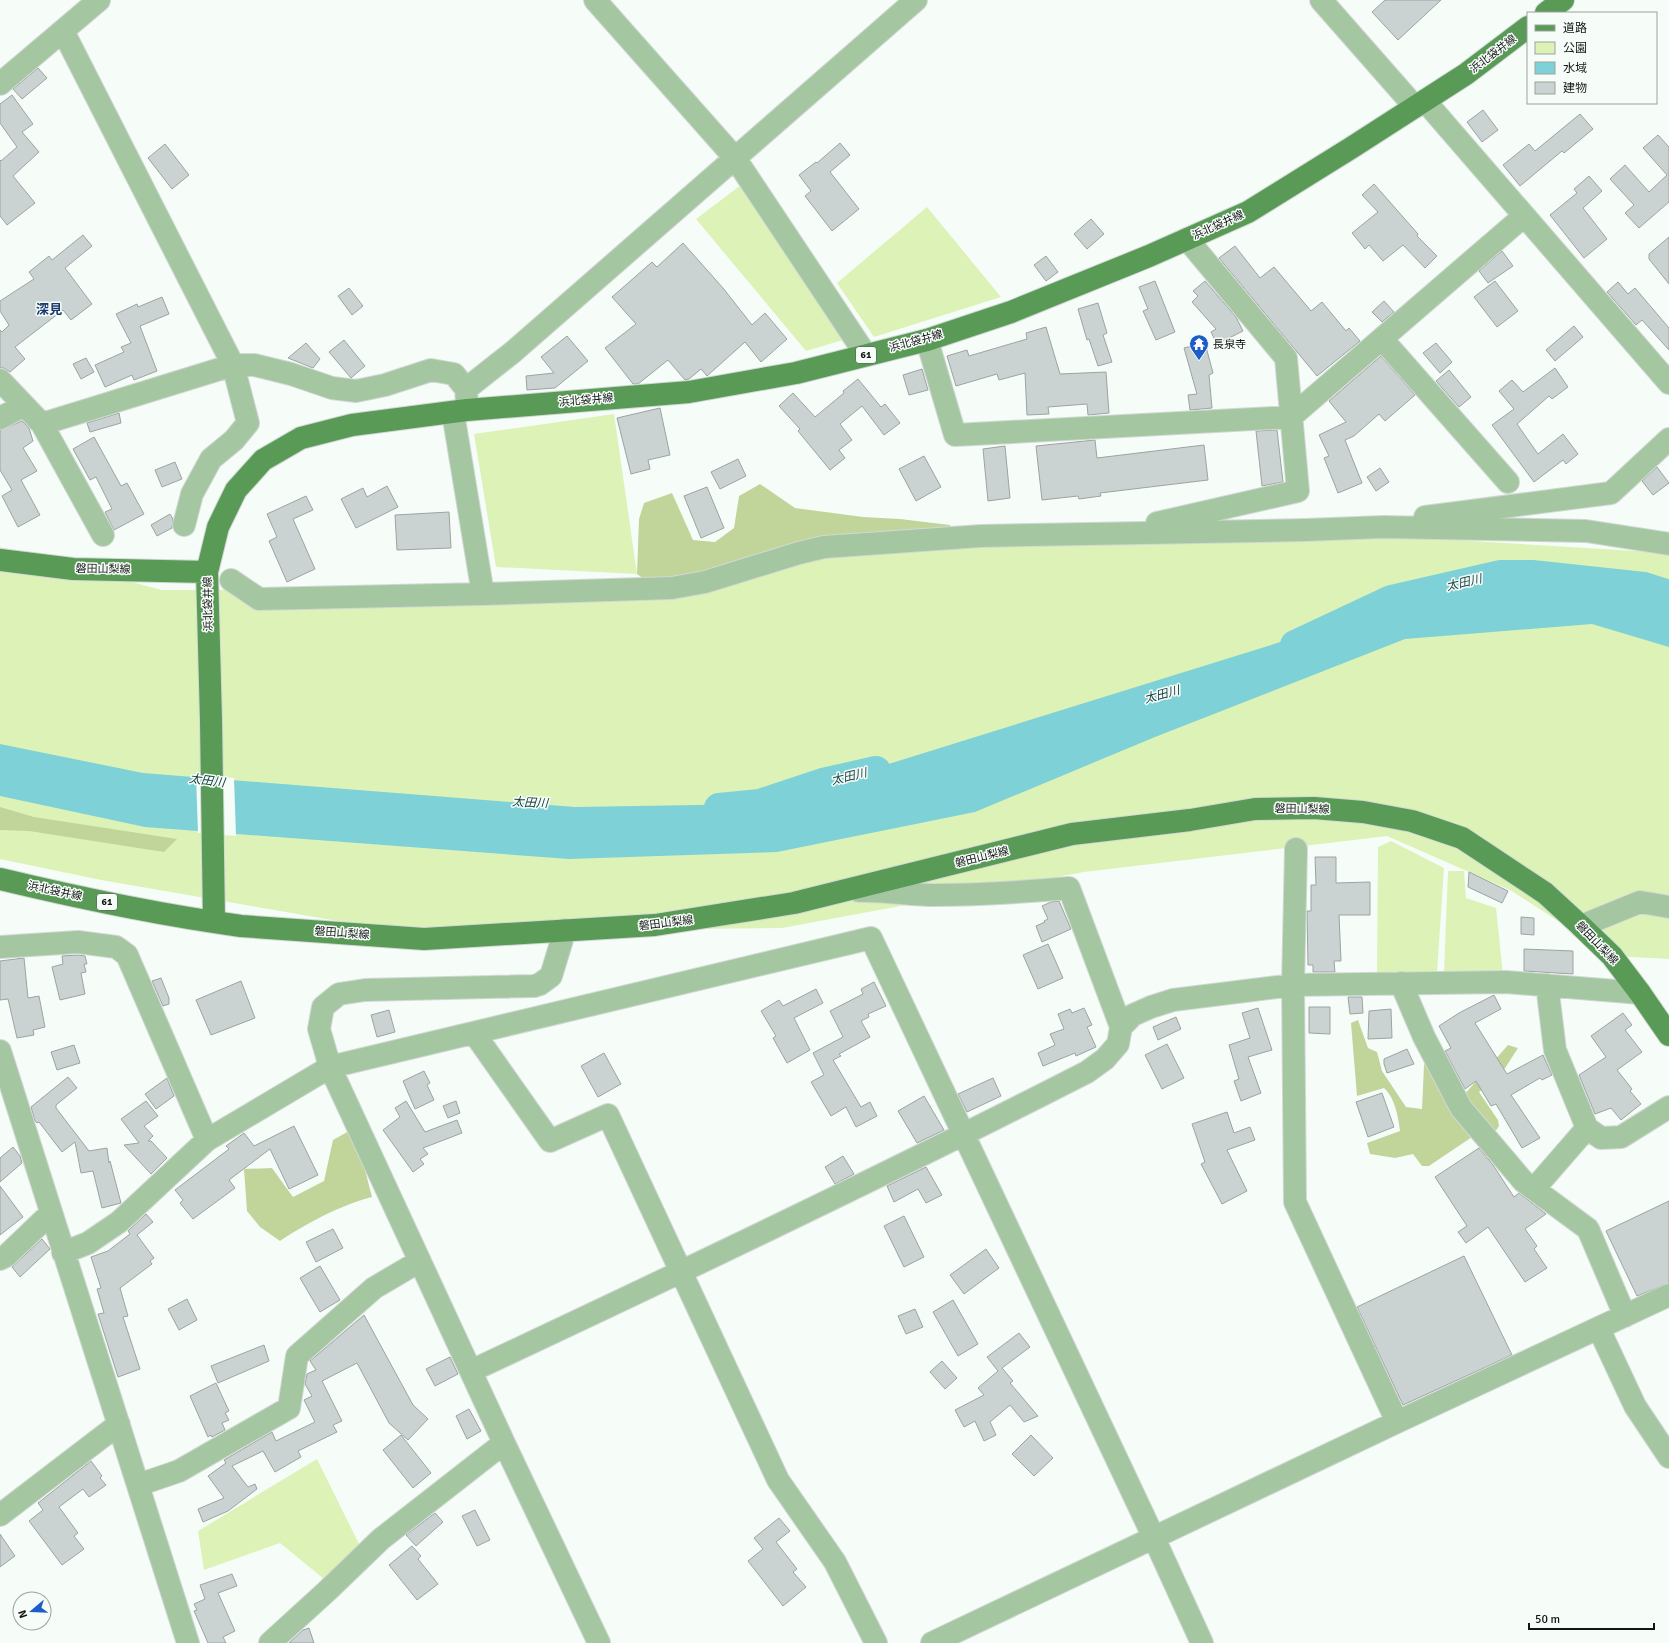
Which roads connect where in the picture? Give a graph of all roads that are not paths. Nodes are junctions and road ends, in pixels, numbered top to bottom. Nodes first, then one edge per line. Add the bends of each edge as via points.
1 (99, 0) edge
2 (595, 0) edge
3 (916, 0) edge
4 (1321, 0) edge
5 (1563, 0) edge
6 (1547, 12) edge
7 (1527, 28) edge
8 (63, 31) junction
9 (0, 84) edge
10 (1420, 104) junction
11 (735, 158) junction
12 (1524, 216) junction
13 (1187, 239) junction
14 (1382, 339) junction
15 (927, 340) junction
16 (866, 355) junction
17 (233, 365) junction
18 (0, 380) edge
19 (1669, 383) edge
20 (462, 404) junction
21 (23, 406) junction
22 (1291, 417) junction
23 (0, 418) edge
24 (42, 424) junction
25 (1669, 439) edge
26 (1508, 482) dead end
27 (184, 525) dead end
28 (1383, 527) junction
29 (1110, 533) junction
30 (103, 535) dead end
31 (1669, 544) edge
32 (0, 560) edge
33 (207, 572) junction
34 (231, 580) dead end
35 (483, 594) junction
36 (1296, 849) dead end
37 (0, 879) edge
38 (849, 891) junction
39 (1669, 907) edge
40 (214, 922) junction
41 (1581, 926) junction
42 (565, 930) junction
43 (0, 947) edge
44 (1401, 983) junction
45 (1294, 985) junction
46 (1547, 985) junction
47 (1640, 993) junction
48 (1121, 1027) junction
49 (474, 1033) junction
50 (1669, 1036) edge
51 (0, 1051) edge
52 (330, 1067) junction
53 (1669, 1107) edge
54 (1587, 1128) junction
55 (963, 1135) junction
56 (207, 1140) junction
57 (1534, 1189) junction
58 (51, 1213) junction
59 (63, 1253) junction
60 (0, 1260) edge
61 (420, 1261) junction
62 (681, 1273) junction
63 (1669, 1295) edge
64 (1625, 1316) junction
65 (1599, 1329) junction
66 (471, 1370) junction
67 (1397, 1422) junction
68 (119, 1424) junction
69 (504, 1443) junction
70 (1669, 1457) edge
71 (138, 1485) junction
72 (0, 1515) edge
73 (1154, 1538) junction
74 (188, 1643) edge
75 (270, 1643) edge
76 (599, 1643) edge
77 (876, 1643) edge
78 (932, 1643) edge
79 (1202, 1643) edge

1 - 8 street
2 - 11 street
3 - 11 street
4 - 10 street
5 - 6 main road
7 - 10 main road, 浜北袋井線 / 61 via 1466,74
8 - 9 street
8 - 17 street
10 - 12 street
10 - 13 main road, 浜北袋井線 / 61 via 1248,212
11 - 16 street
11 - 20 street via 513,352
12 - 14 street
12 - 19 street
13 - 15 main road, 浜北袋井線 / 61 via 1011,312
13 - 22 street via 1286,358
14 - 22 street
14 - 26 street
15 - 16 main road, 浜北袋井線 / 61
15 - 22 street via 955,435
16 - 20 main road, 浜北袋井線 / 61 via 796,373 689,392
17 - 20 street via 254,365 332,388 356,391 385,385 431,370 454,374
17 - 24 street
17 - 27 street via 248,423 234,440 211,459 192,494
18 - 21 street
20 - 33 main road, 浜北袋井線 / 61 via 352,425 301,438 262,460 236,490 218,527
20 - 35 street
21 - 23 street
21 - 24 street
22 - 29 street via 1298,491
24 - 30 street
25 - 28 street via 1611,493 1402,519
28 - 29 street
28 - 31 street via 1586,531
29 - 35 street via 981,536 824,547 705,582 672,588
32 - 33 main road, 磐田山梨線 via 73,569
33 - 40 main road, 浜北袋井線 / 61
34 - 35 street via 259,599
36 - 45 street
37 - 40 main road, 浜北袋井線 / 61
38 - 41 main road, 磐田山梨線 via 1072,834 1190,820 1255,809 1314,808 1363,812 1412,821 1462,838 1545,893
38 - 42 main road, 磐田山梨線 via 794,903 655,925
38 - 48 street via 882,890 933,895 992,894 1069,888
39 - 41 street via 1640,902
40 - 42 main road, 磐田山梨線 via 424,939
41 - 47 main road, 磐田山梨線 via 1612,956
42 - 52 street via 550,976 534,986 365,990 339,994 323,1007 319,1029
43 - 56 street via 78,942 116,947 127,955
44 - 45 street
44 - 46 street via 1506,982
44 - 57 street via 1424,1037 1461,1108 1523,1181
45 - 48 street via 1174,1000 1133,1015
45 - 67 street via 1295,1202
46 - 47 street
46 - 54 street via 1555,1050
47 - 50 main road, 磐田山梨線
48 - 55 street via 1118,1044 1105,1059 1087,1072
49 - 52 street
49 - 55 street via 871,938
49 - 62 street via 550,1141 608,1115
51 - 58 street
52 - 56 street
52 - 61 street
53 - 54 street via 1621,1137 1601,1138
54 - 57 street
55 - 62 street
55 - 73 street
56 - 59 street via 119,1222 88,1243
57 - 64 street via 1588,1229
58 - 59 street
58 - 60 street
59 - 68 street
61 - 66 street
61 - 71 street via 374,1288 297,1356 289,1408 179,1471
62 - 66 street
62 - 77 street via 778,1480 835,1562
63 - 64 street
64 - 65 street
65 - 67 street
65 - 70 street via 1635,1406
66 - 69 street
67 - 73 street
68 - 71 street
68 - 72 street
69 - 75 street via 381,1539
69 - 76 street
71 - 74 street
73 - 78 street
73 - 79 street

